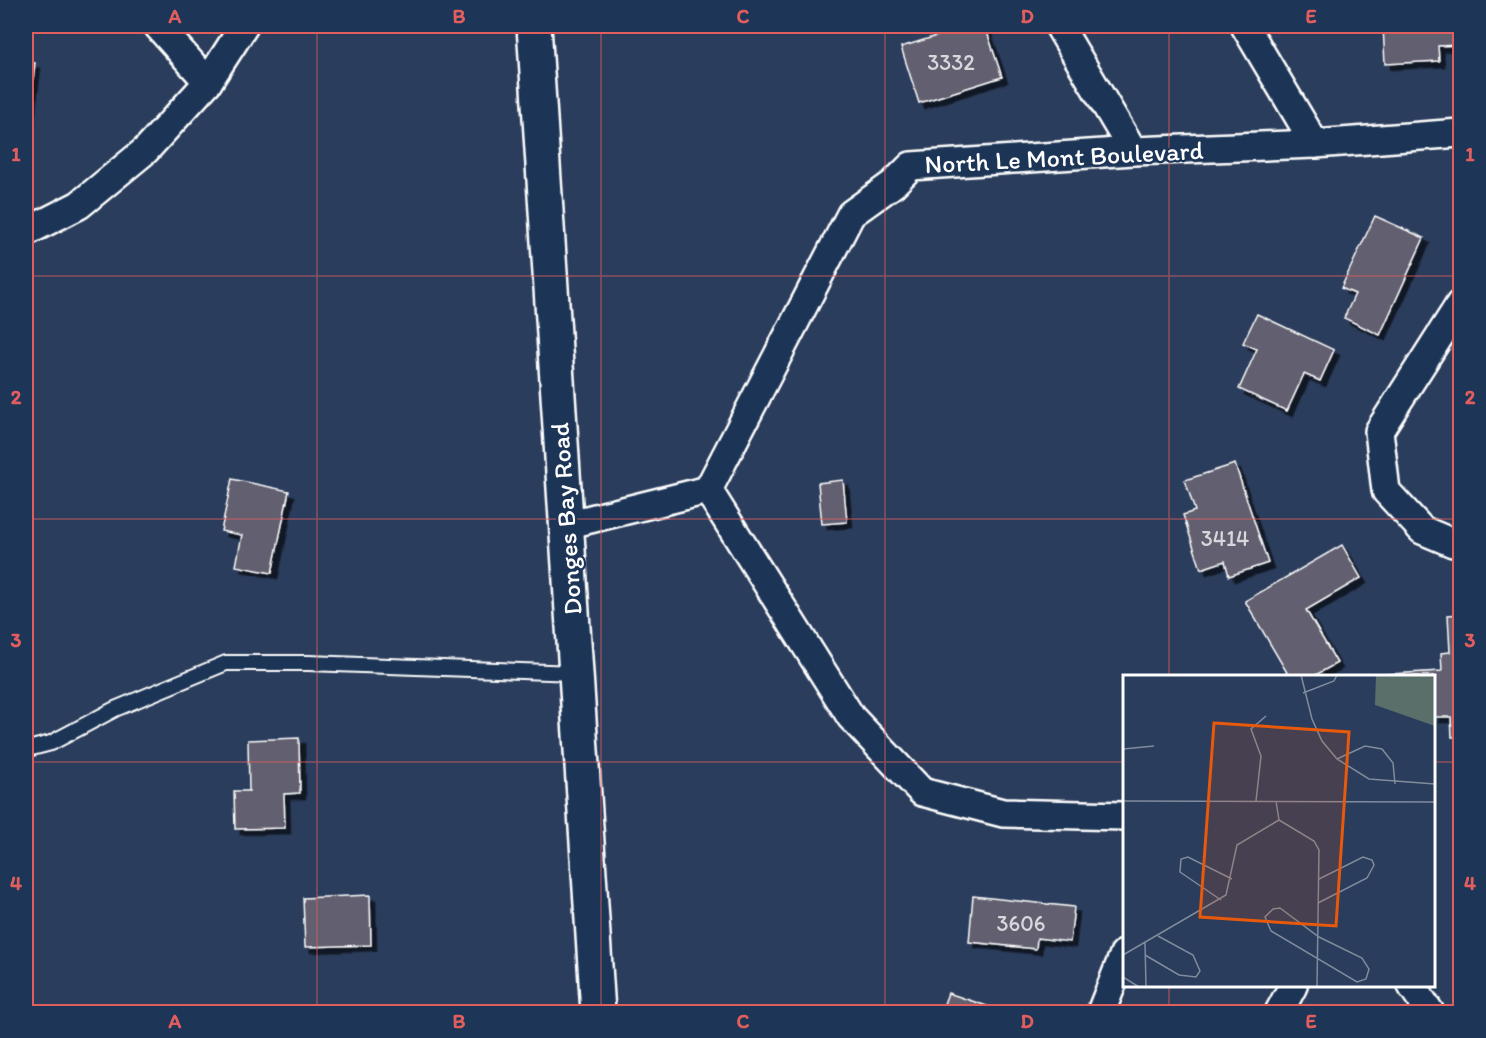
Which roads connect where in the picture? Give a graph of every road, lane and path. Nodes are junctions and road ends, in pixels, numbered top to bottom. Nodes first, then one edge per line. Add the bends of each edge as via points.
1 (158, 26) edge
2 (244, 26) edge
3 (534, 26) edge
4 (1059, 26) edge
5 (1245, 26) edge
6 (208, 82) junction
7 (1461, 132) edge
8 (1315, 144) junction
9 (1133, 151) junction
10 (26, 232) edge
11 (1461, 304) edge
12 (708, 490) junction
13 (566, 525) junction
14 (1461, 541) edge
15 (576, 673) junction
16 (26, 747) edge
17 (1123, 816) edge
18 (1123, 959) edge
19 (1292, 987) edge
20 (1413, 987) edge
21 (597, 1012) edge
22 (1101, 1012) edge
23 (1279, 1012) edge
24 (1430, 1012) edge

1 - 6 street
2 - 6 street
3 - 13 street, Donges Bay Road
4 - 9 street
5 - 8 street
6 - 10 street via 146,150 79,205
7 - 8 street, North Le Mont Boulevard
8 - 9 street, North Le Mont Boulevard
9 - 12 street, North Le Mont Boulevard via 911,166 851,214
11 - 14 street via 1379,430 1386,491 1422,531 1453,543
12 - 13 street
12 - 17 street via 850,717 922,792 1003,813
13 - 15 street, Donges Bay Road
15 - 16 lane via 226,663 115,709 51,743
15 - 21 street, Donges Bay Road
18 - 22 street
19 - 23 street
20 - 24 street

